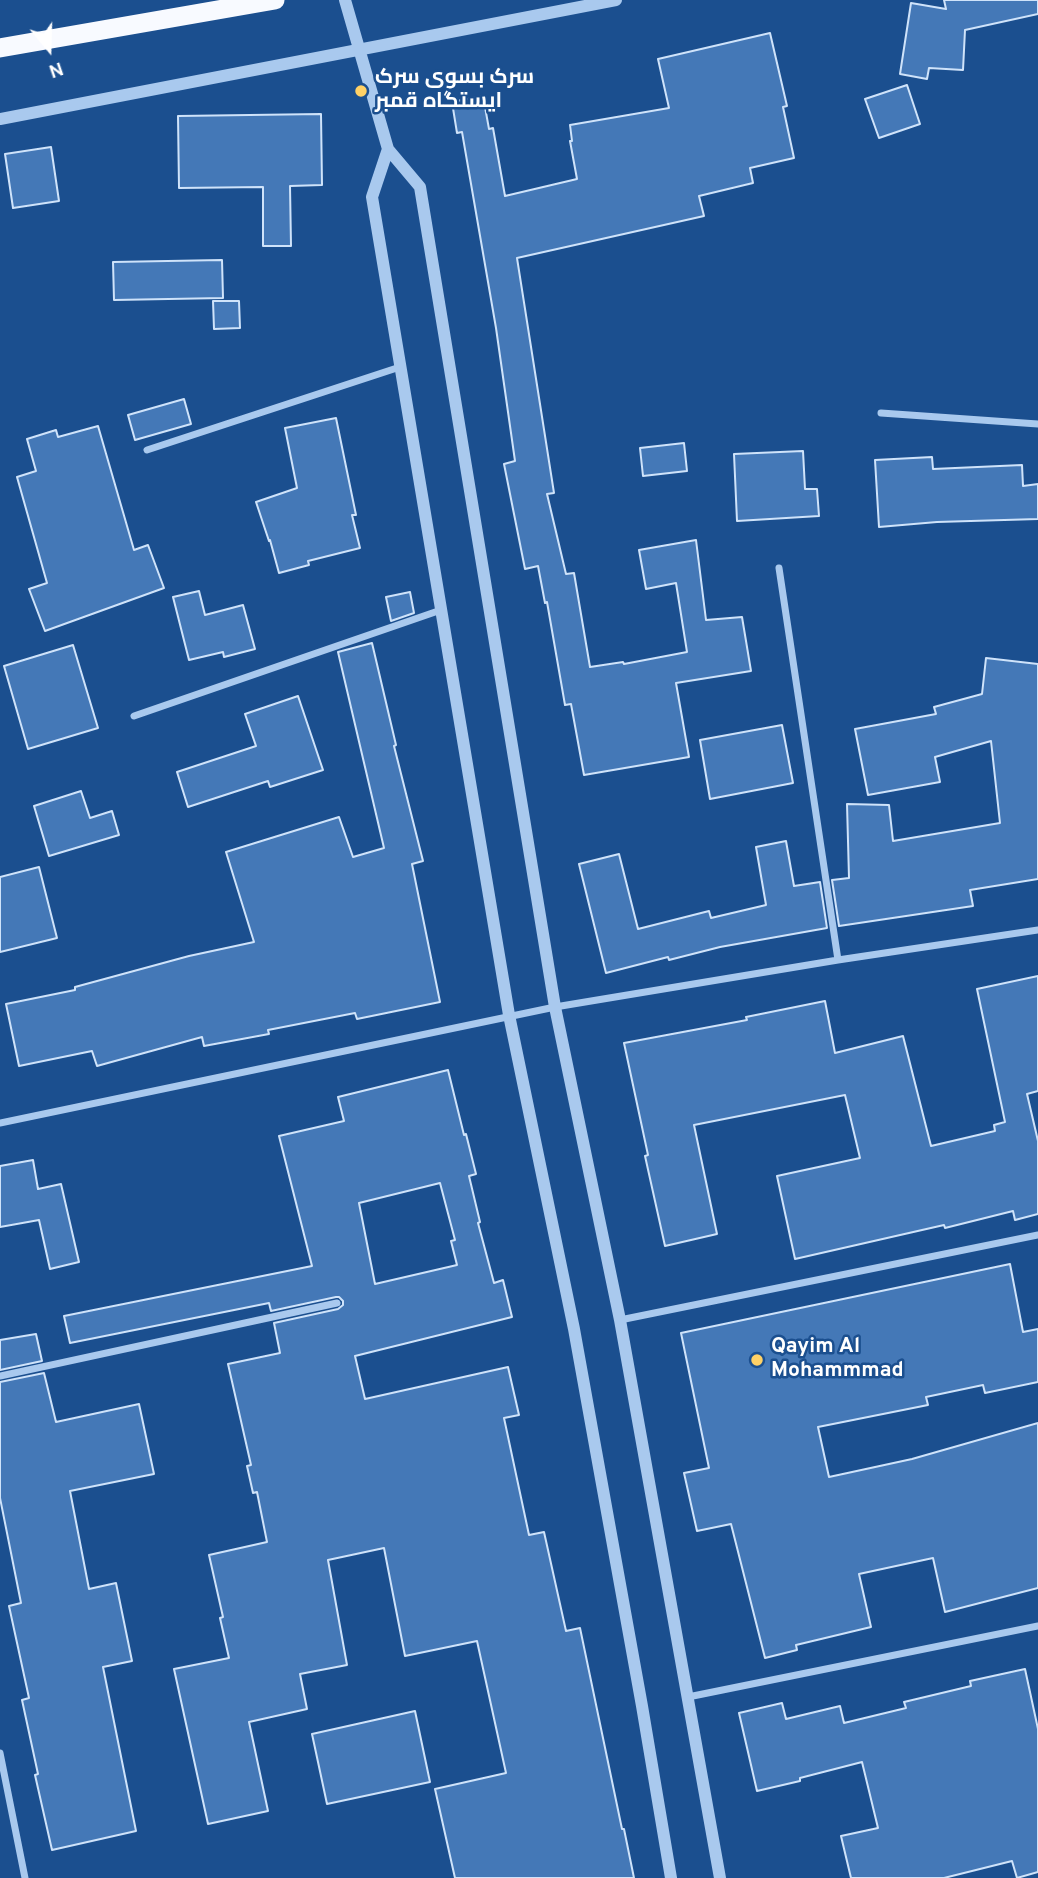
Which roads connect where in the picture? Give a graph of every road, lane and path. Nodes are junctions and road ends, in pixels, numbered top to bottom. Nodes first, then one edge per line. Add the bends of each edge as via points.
1 (275, 0) edge
2 (345, 0) edge
3 (616, 0) edge
4 (0, 48) edge
5 (360, 49) junction
6 (0, 119) edge
7 (388, 149) junction
8 (400, 368) junction
9 (881, 414) dead end
10 (1038, 424) edge
11 (147, 450) dead end
12 (779, 568) dead end
13 (441, 610) junction
14 (134, 716) dead end
15 (1038, 930) edge
16 (838, 960) junction
17 (555, 1007) junction
18 (509, 1015) junction
19 (0, 1123) edge
20 (1038, 1235) edge
21 (337, 1303) dead end
22 (620, 1320) junction
23 (0, 1376) edge
24 (1038, 1626) edge
25 (688, 1697) junction
26 (0, 1753) edge
27 (25, 1878) edge
28 (671, 1878) edge
29 (720, 1878) edge

1 - 4 highway
2 - 5 street
3 - 5 street
5 - 6 street
5 - 7 street
7 - 8 street via 372,197
7 - 17 street via 420,187
8 - 11 street
8 - 13 street
9 - 10 street
12 - 16 street
13 - 14 street
13 - 18 street
15 - 16 street
16 - 17 street
17 - 18 street
17 - 22 street
18 - 19 street
18 - 28 street via 574,1329
20 - 22 street
21 - 23 street
22 - 25 street
24 - 25 street
25 - 29 street
26 - 27 street

